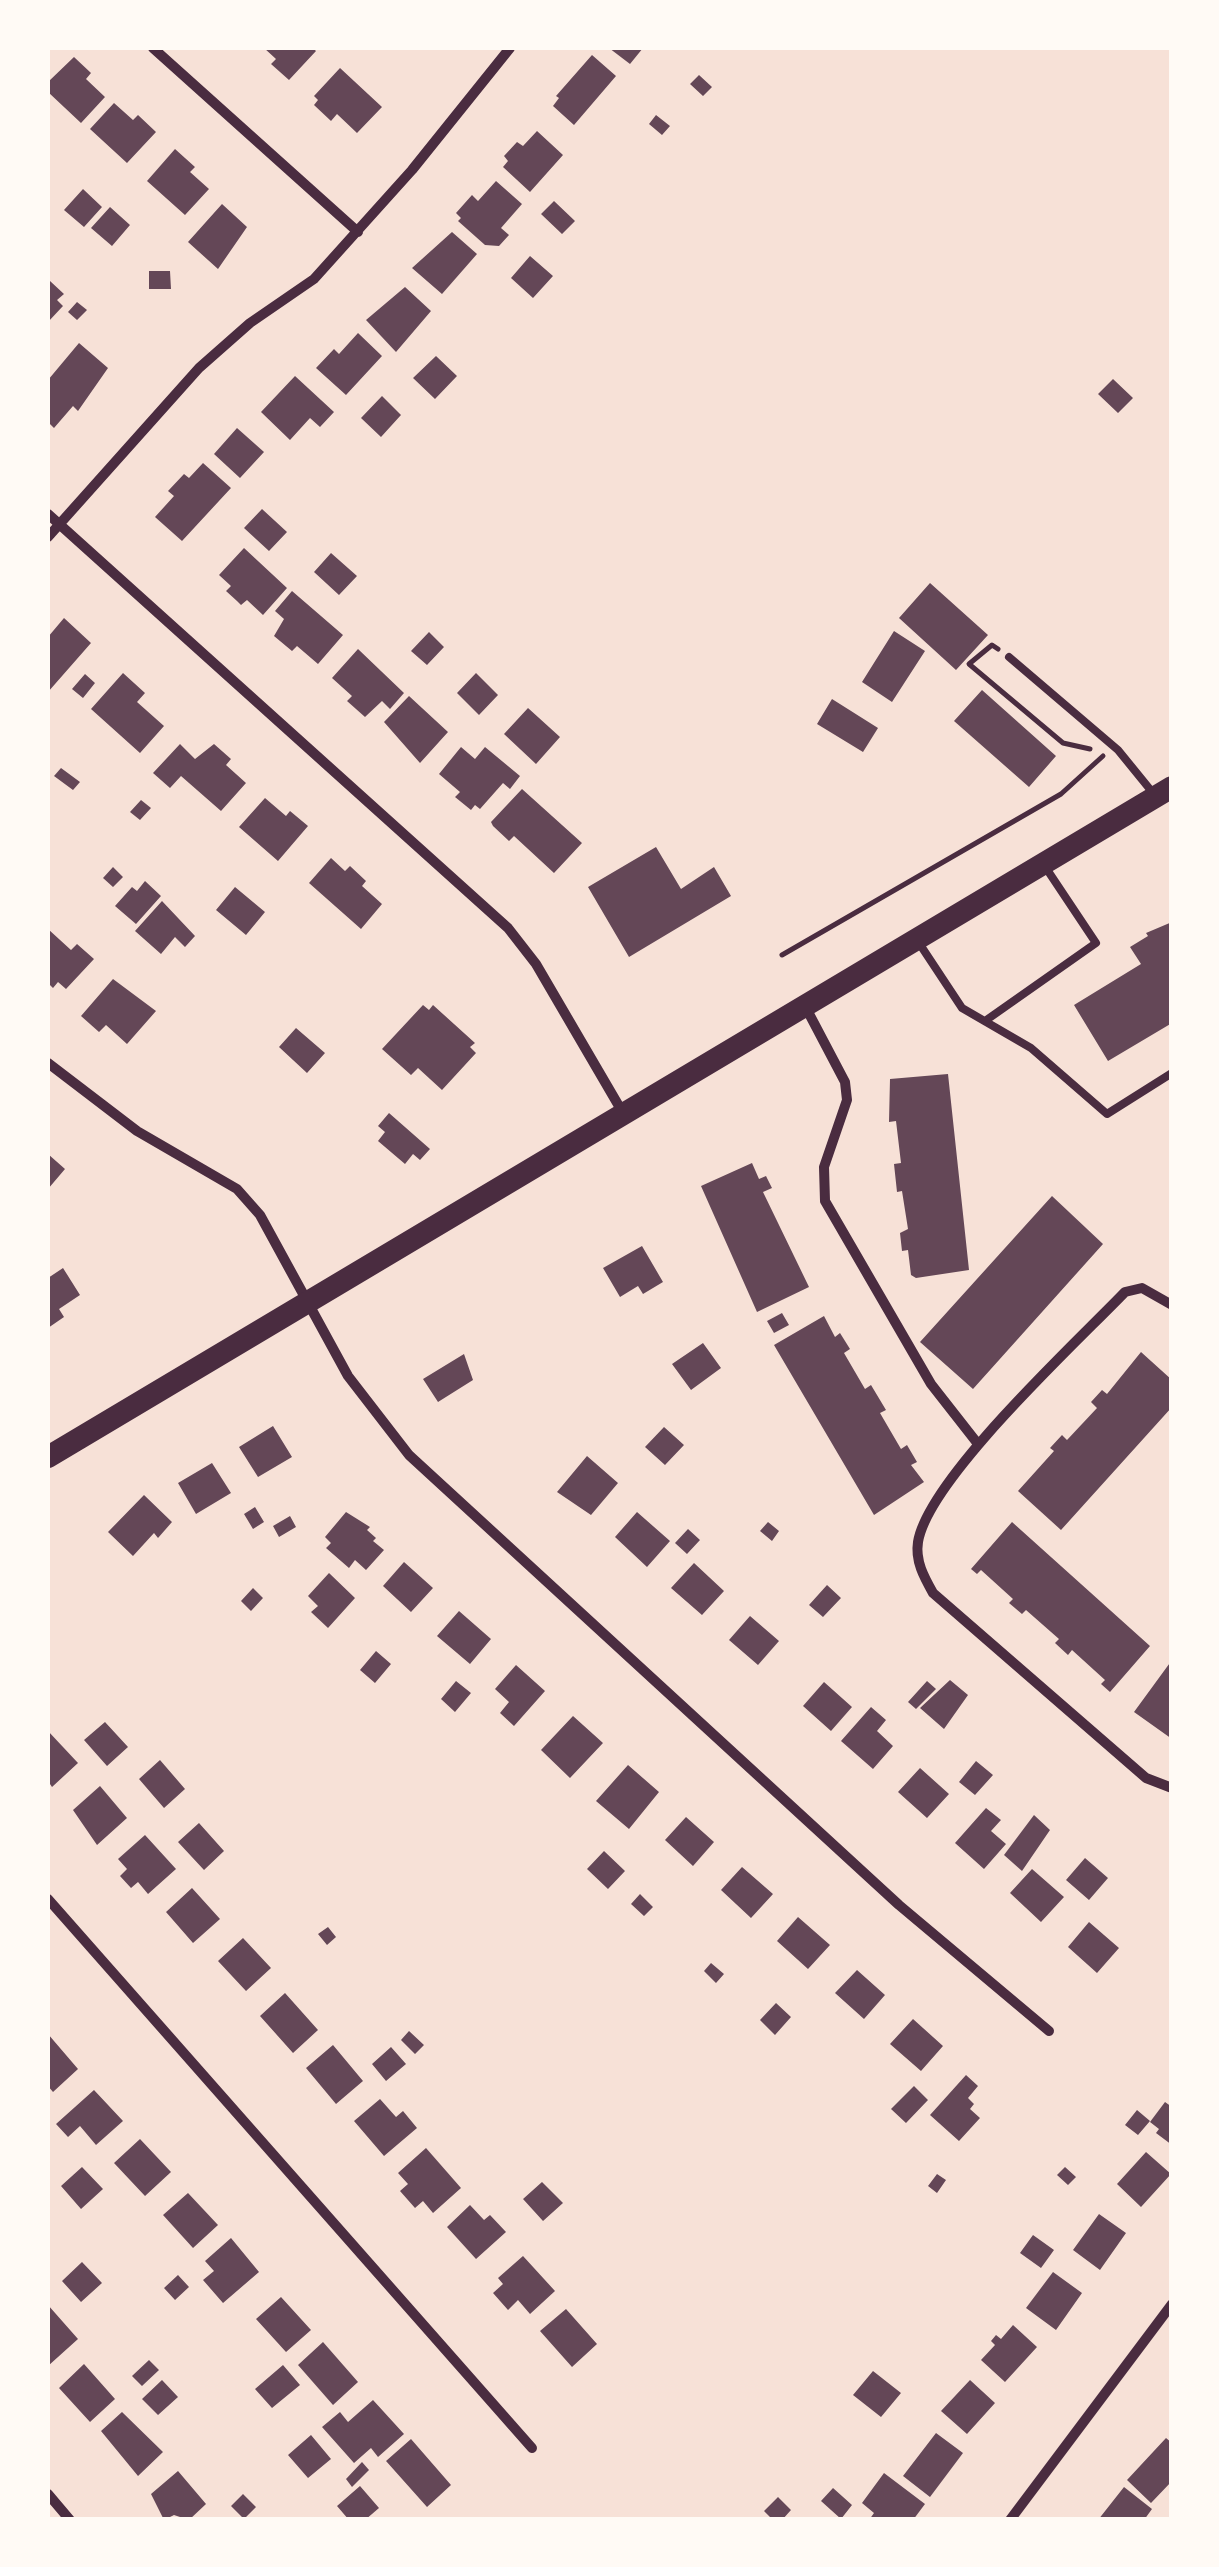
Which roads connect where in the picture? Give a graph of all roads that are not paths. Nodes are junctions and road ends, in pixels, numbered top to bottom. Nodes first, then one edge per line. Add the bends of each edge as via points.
1 (153, 48) edge
2 (510, 48) edge
3 (358, 232) junction
4 (48, 514) edge
5 (60, 524) junction
6 (48, 537) edge
7 (1009, 656) road end
8 (1164, 792) edge
9 (1043, 863) junction
10 (916, 939) junction
11 (805, 1006) junction
12 (985, 1021) junction
13 (48, 1063) edge
14 (1172, 1073) edge
15 (624, 1114) junction
16 (306, 1301) junction
17 (1172, 1305) edge
18 (978, 1444) junction
19 (48, 1457) edge
20 (1172, 1788) edge
21 (48, 1899) edge
22 (1049, 2031) dead end
23 (1172, 2304) edge
24 (532, 2448) dead end
25 (48, 2494) edge
26 (70, 2520) edge
27 (1010, 2520) edge

1 - 3 street
2 - 3 street
3 - 5 street via 314,279 199,368
4 - 5 street
5 - 6 street
5 - 15 street via 508,928
7 - 8 lane
8 - 9 highway
9 - 10 highway
9 - 12 lane via 1096,943
10 - 11 highway
10 - 12 lane via 962,1008
11 - 15 highway
11 - 18 street via 845,1082 847,1100 824,1167 825,1201 931,1384
12 - 14 lane via 1031,1048 1107,1114
13 - 16 street via 137,1131 237,1189 260,1215
15 - 16 highway
16 - 19 highway
16 - 22 street via 360,1396 409,1455 899,1905
17 - 18 street via 1142,1288 1125,1292
18 - 20 street via 926,1516 920,1569 933,1593 1146,1778
21 - 24 street
23 - 27 street
25 - 26 street

